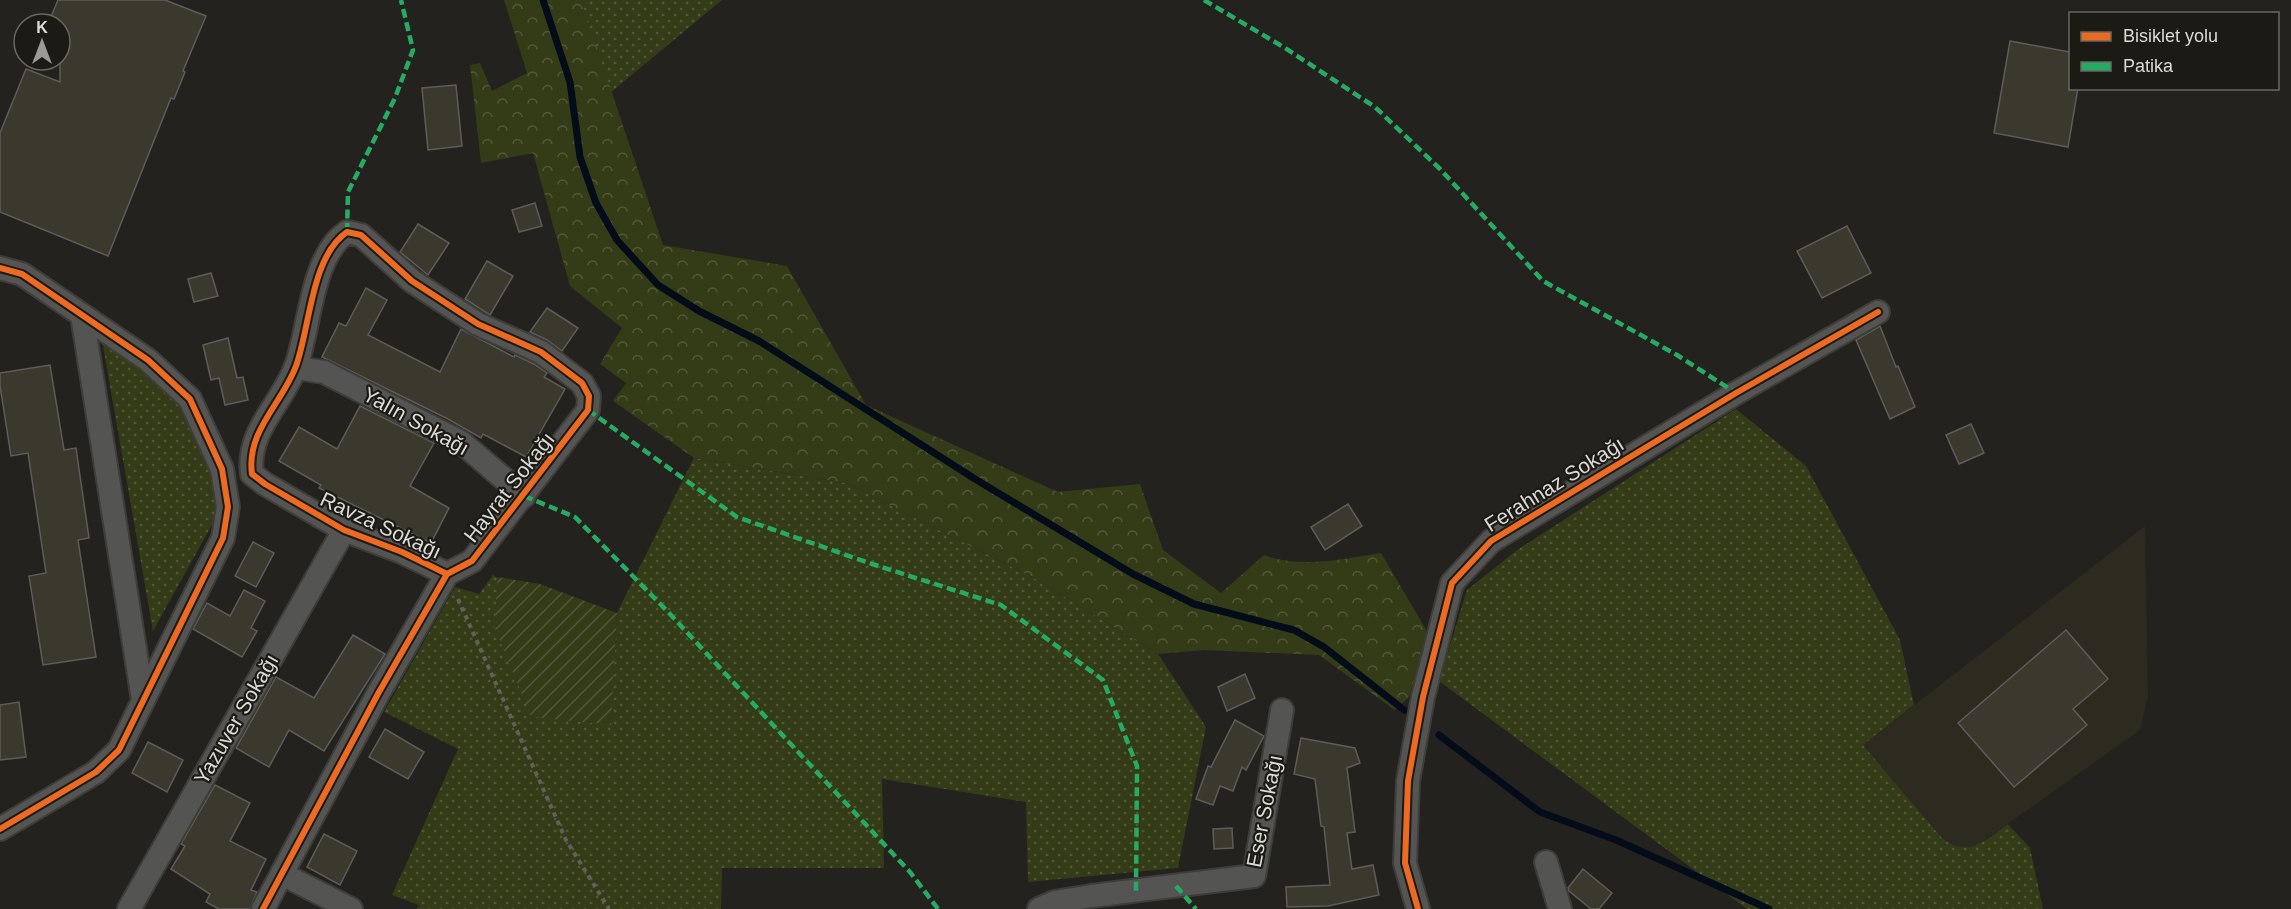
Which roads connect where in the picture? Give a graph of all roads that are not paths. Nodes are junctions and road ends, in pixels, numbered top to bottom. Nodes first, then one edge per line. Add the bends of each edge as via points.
1 (347, 232) joint
2 (0, 268) edge
3 (1878, 312) dead end
4 (82, 315) junction
5 (296, 368) junction
6 (524, 496) junction
7 (344, 530) junction
8 (447, 574) junction
9 (143, 700) junction
10 (1282, 710) dead end
11 (0, 829) edge
12 (1546, 862) dead end
13 (282, 874) junction
14 (129, 909) edge
15 (263, 909) edge
16 (351, 909) edge
17 (1040, 909) edge
18 (1418, 909) edge
19 (1560, 909) edge

1 - 5 street, Ravza Sokağı via 337,239 323,264
1 - 6 street, Hayrat Sokağı via 361,235 412,282 468,318 541,352 582,382 589,396 588,410
2 - 4 street via 22,274
3 - 18 street, Ferahnaz Sokağı via 1491,541 1452,583 1423,697 1408,781 1405,863
4 - 9 street
4 - 9 street via 148,360 190,399 222,469 228,507 223,538
5 - 6 street, Yalın Sokağı via 324,372 461,442
5 - 7 street, Ravza Sokağı via 259,429 250,460 252,474
6 - 8 street, Hayrat Sokağı via 472,561
7 - 8 street, Ravza Sokağı
7 - 14 street, Yazuver Sokağı
8 - 13 street
9 - 11 street via 119,750 96,772
10 - 17 street, Eser Sokağı via 1254,876 1090,896 1055,902
12 - 19 street
13 - 15 street
13 - 16 street

